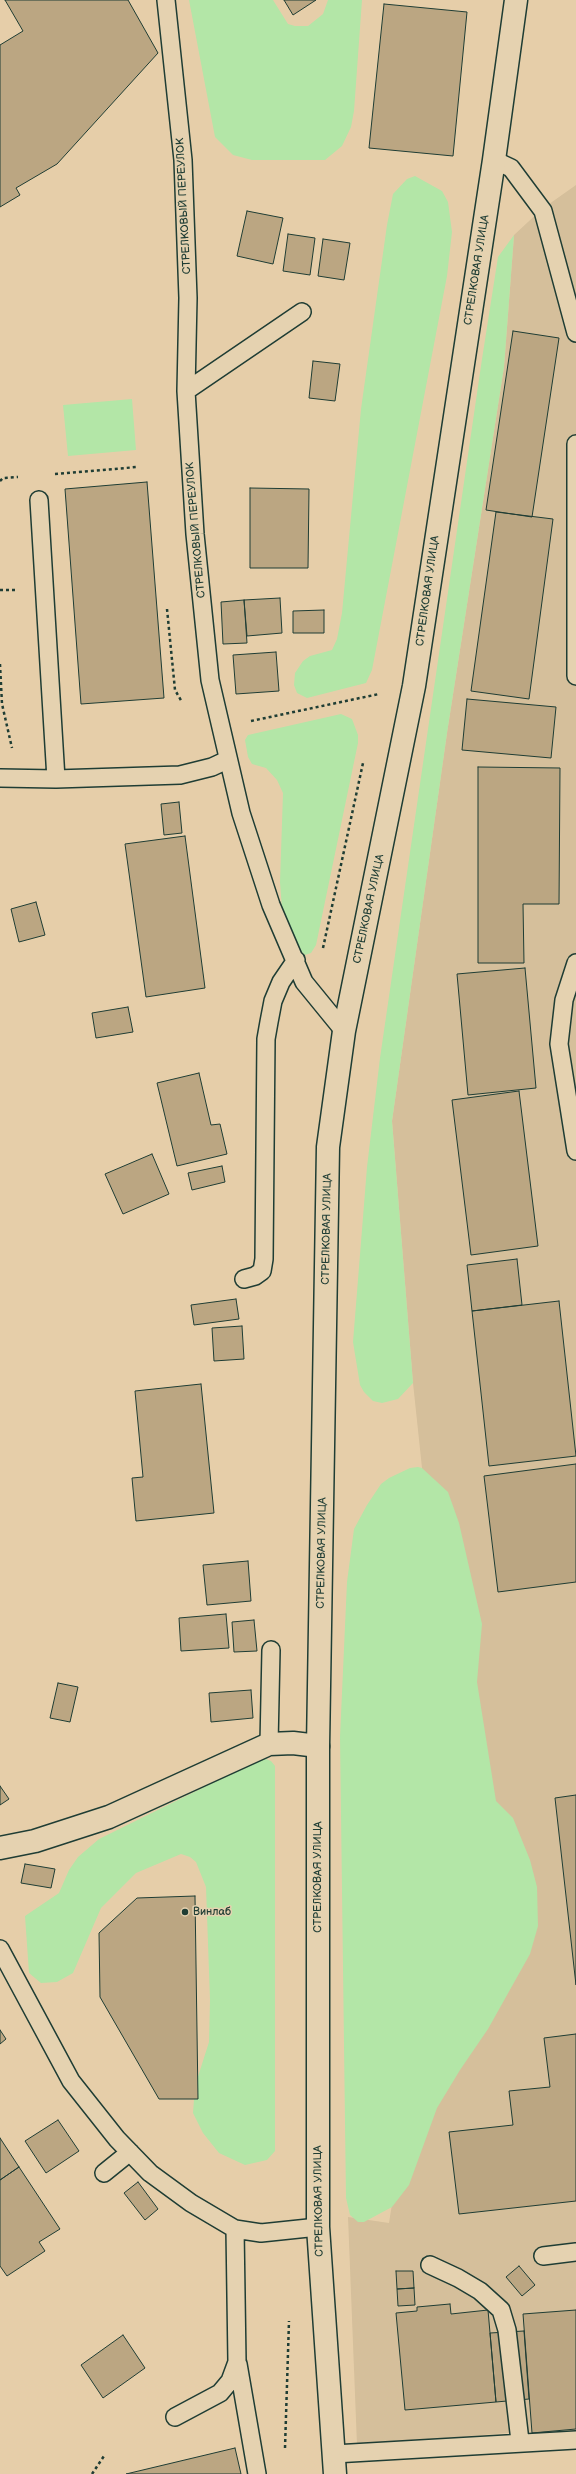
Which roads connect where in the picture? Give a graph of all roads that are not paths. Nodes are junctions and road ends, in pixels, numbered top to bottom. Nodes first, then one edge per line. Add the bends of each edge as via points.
1 (166, 0) edge
2 (516, 0) edge
3 (494, 160) junction
4 (302, 312) dead end
5 (576, 333) edge
6 (186, 391) junction
7 (576, 444) edge
8 (39, 500) dead end
9 (576, 676) edge
10 (227, 760) junction
11 (0, 778) edge
12 (56, 779) junction
13 (296, 960) junction
14 (576, 963) edge
15 (344, 1031) junction
16 (576, 1151) edge
17 (244, 1279) dead end
18 (271, 1650) dead end
19 (269, 1744) junction
20 (318, 1746) junction
21 (0, 1848) edge
22 (0, 1949) edge
23 (130, 2152) junction
24 (104, 2173) dead end
25 (318, 2227) junction
26 (235, 2229) junction
27 (576, 2252) edge
28 (543, 2256) dead end
29 (430, 2265) dead end
30 (237, 2362) junction
31 (175, 2417) dead end
32 (576, 2440) edge
33 (520, 2441) junction
34 (334, 2464) edge
35 (257, 2474) edge

1 - 6 lane, СТРЕЛКОВЫЙ ПЕРЕУЛОК via 183,160 188,298
2 - 3 main road, СТРЕЛКОВАЯ УЛИЦА
3 - 5 lane via 511,168 543,211
3 - 15 main road, СТРЕЛКОВАЯ УЛИЦА via 414,686
4 - 6 lane
6 - 10 lane, СТРЕЛКОВЫЙ ПЕРЕУЛОК via 195,534 210,680
7 - 9 lane
8 - 12 lane
10 - 12 lane via 212,767 180,775
10 - 13 lane, СТРЕЛКОВЫЙ ПЕРЕУЛОК via 250,845 271,905
11 - 12 lane
13 - 15 lane, СТРЕЛКОВЫЙ ПЕРЕУЛОК via 304,982
13 - 17 lane via 281,982 273,1001 266,1039 264,1260 262,1271
14 - 16 lane via 564,1000 558,1044
15 - 20 main road, СТРЕЛКОВАЯ УЛИЦА via 328,1147
18 - 19 lane
19 - 20 main road
19 - 21 main road via 109,1817 35,1842
20 - 25 main road, СТРЕЛКОВАЯ УЛИЦА
22 - 23 lane via 71,2081
23 - 24 lane
23 - 26 lane via 150,2173 191,2203
25 - 26 lane via 262,2233
25 - 34 main road, СТРЕЛКОВАЯ УЛИЦА
26 - 30 lane
27 - 28 lane
29 - 33 lane via 480,2291 501,2310 507,2330
30 - 31 lane via 230,2381 220,2393
30 - 35 lane
32 - 33 lane
33 - 34 lane

